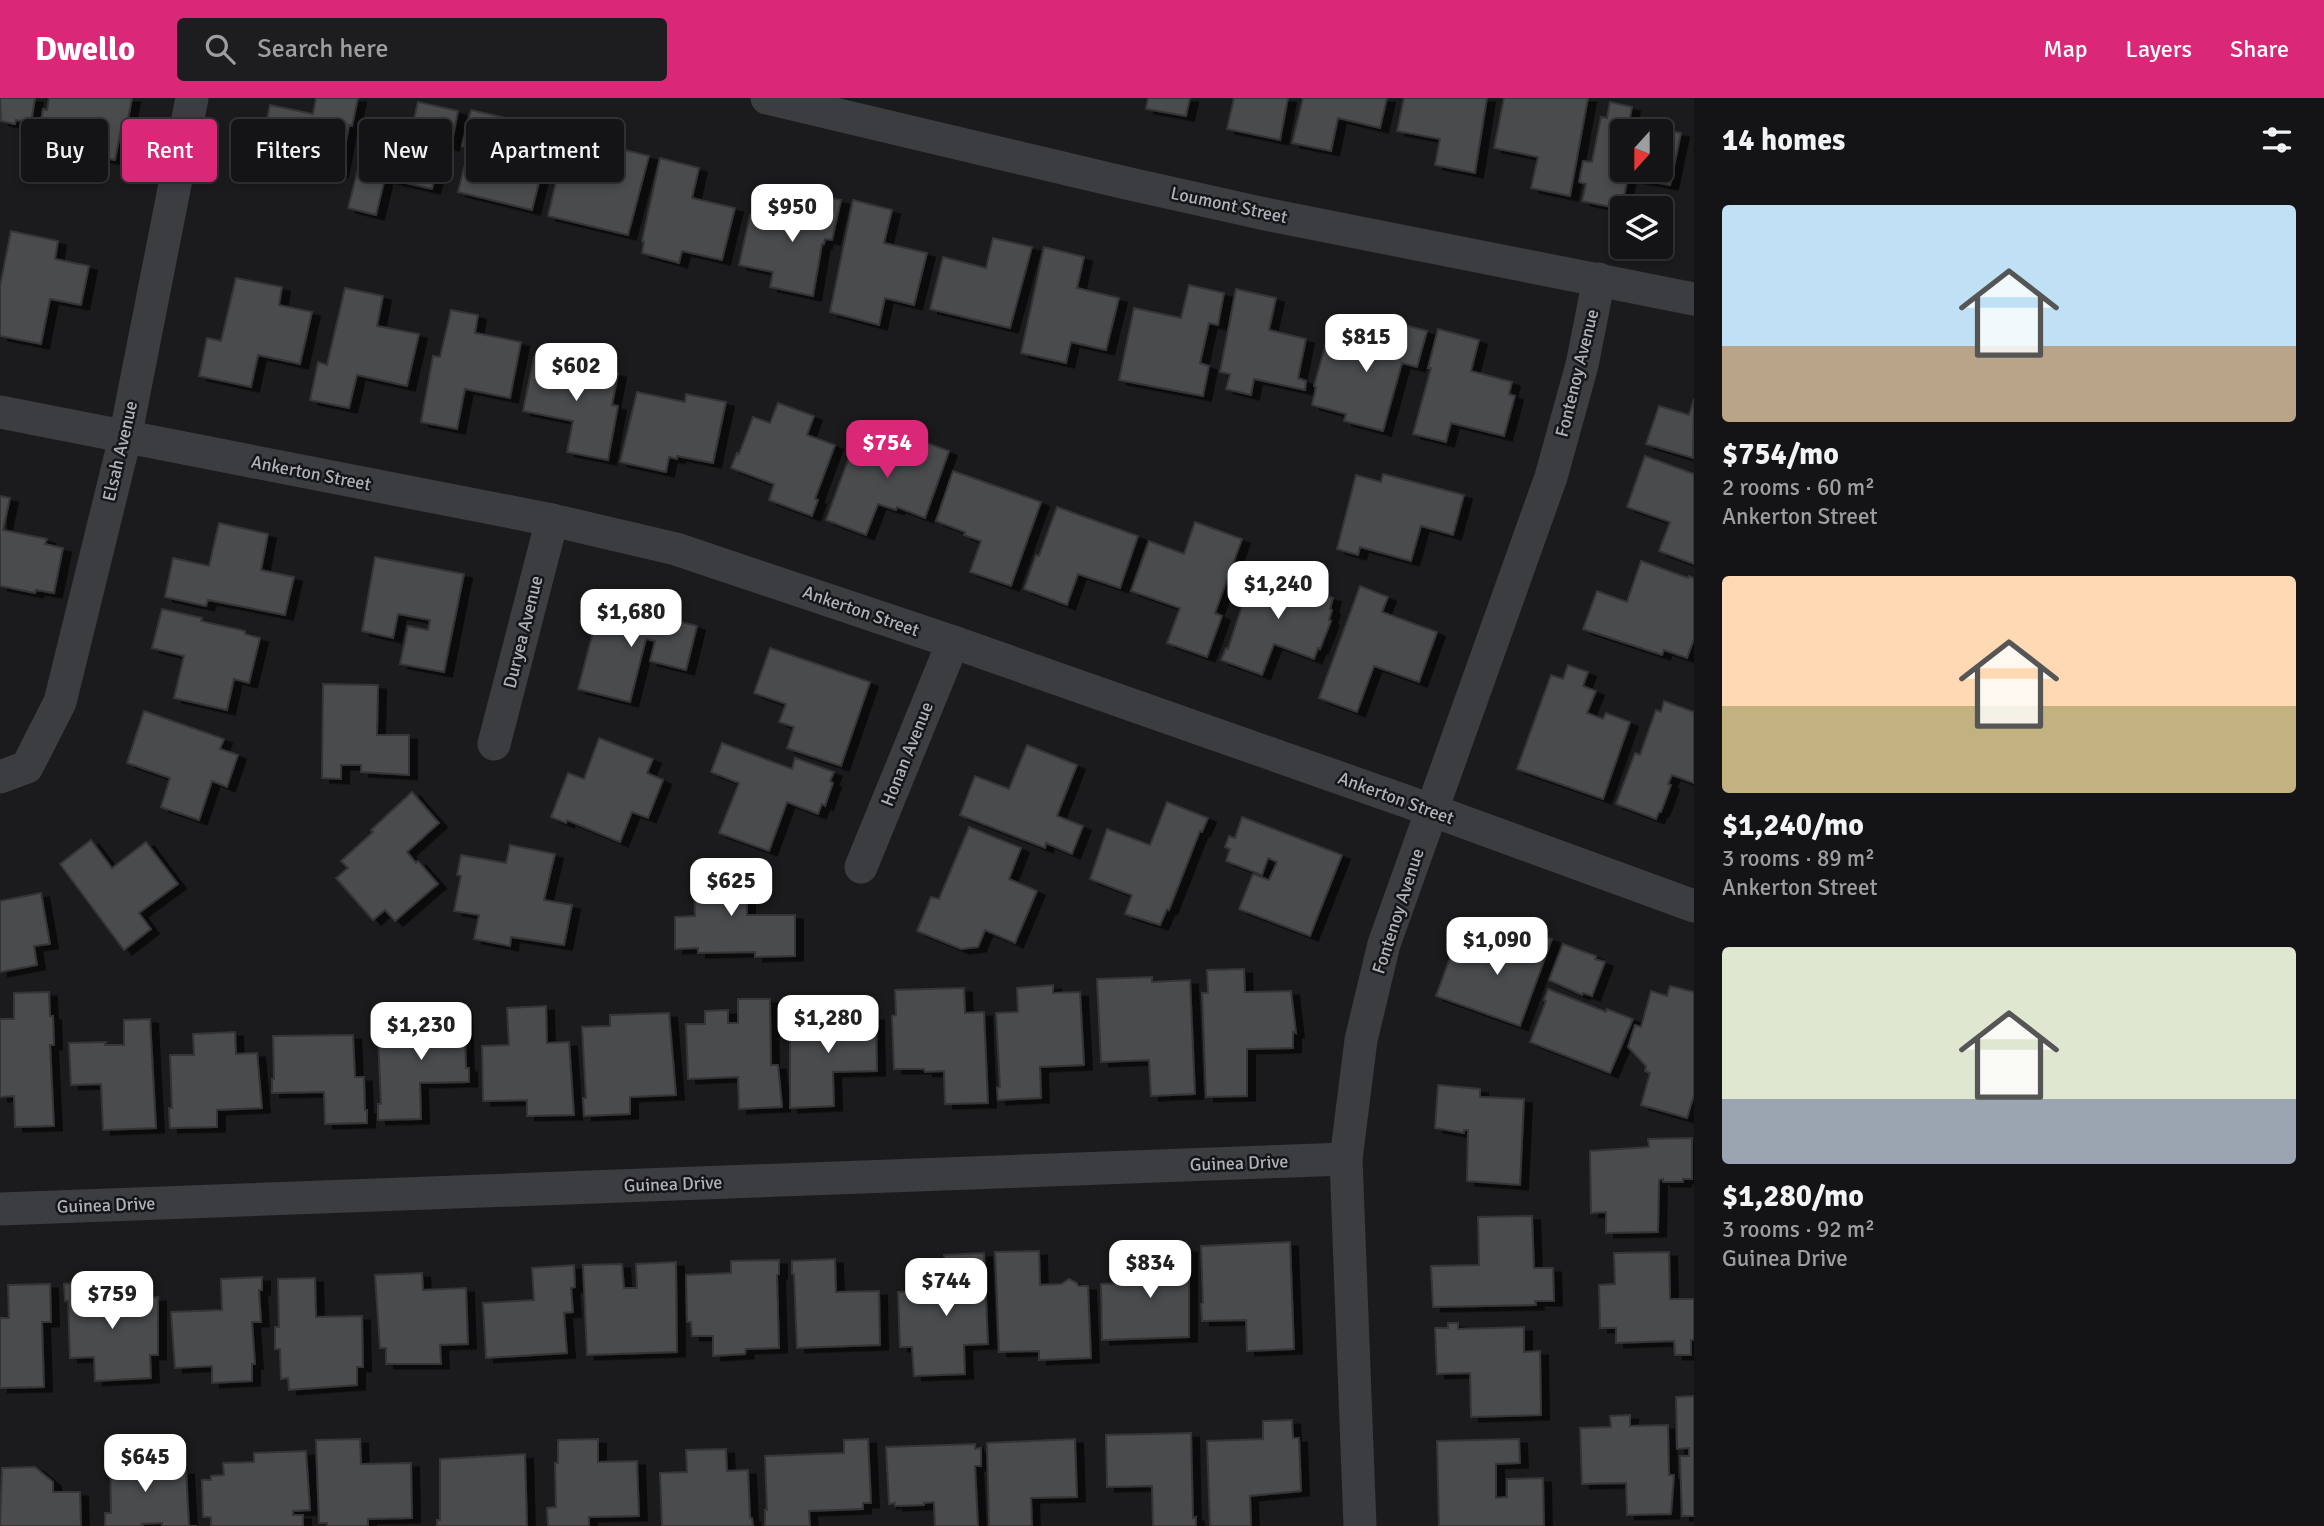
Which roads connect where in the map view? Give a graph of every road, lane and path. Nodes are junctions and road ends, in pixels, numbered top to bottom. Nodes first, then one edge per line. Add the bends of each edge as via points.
1 (192, 98) edge
2 (767, 98) edge
3 (1599, 279) junction
4 (1694, 299) edge
5 (0, 412) edge
6 (125, 438) junction
7 (552, 520) junction
8 (953, 642) junction
9 (495, 744) dead end
10 (0, 777) edge
11 (1432, 810) junction
12 (861, 867) dead end
13 (1694, 906) edge
14 (1346, 1159) junction
15 (0, 1209) edge
16 (1360, 1526) edge

1 - 6 street, Elsah Avenue
2 - 3 street, Loumont Street via 1227,205
3 - 4 street, Loumont Street
3 - 11 street, Fontenoy Avenue via 1582,365 1551,477
5 - 6 street, Ankerton Street
6 - 7 street, Ankerton Street
6 - 10 street, Elsah Avenue via 60,702 27,767
7 - 8 street, Ankerton Street via 676,549
7 - 9 street, Duryea Avenue
8 - 11 street, Ankerton Street
8 - 12 street, Honan Avenue
11 - 13 street, Ankerton Street
11 - 14 street, Fontenoy Avenue via 1378,968 1361,1040
14 - 15 street, Guinea Drive
14 - 16 street, Fontenoy Avenue

